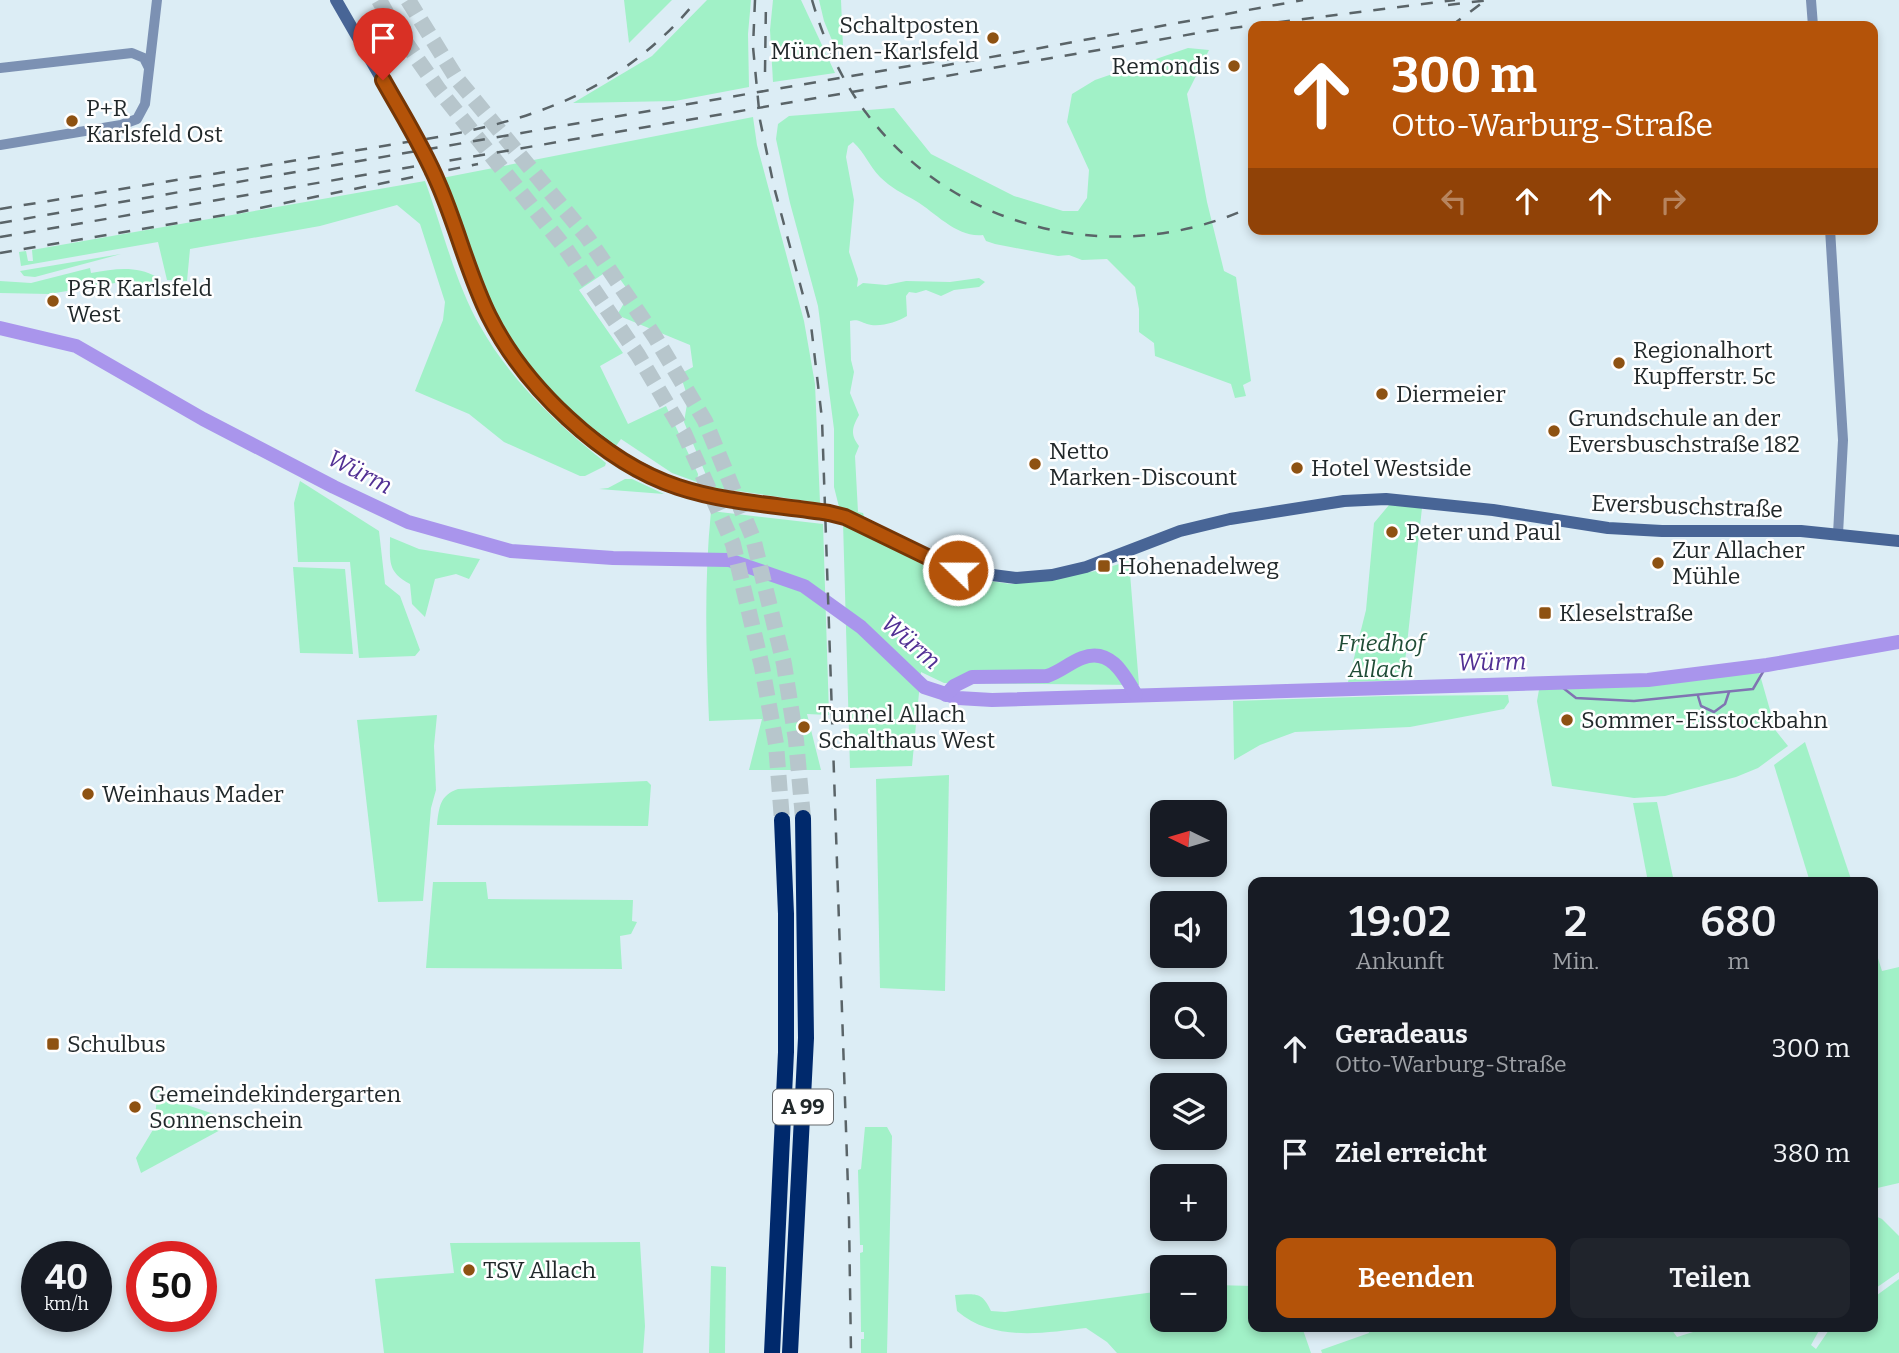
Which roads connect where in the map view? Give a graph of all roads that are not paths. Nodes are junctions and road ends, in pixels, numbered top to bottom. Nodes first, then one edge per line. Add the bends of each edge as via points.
1 (157, 0) edge
2 (336, 0) edge
3 (1811, 0) edge
4 (155, 16) junction
5 (1813, 21) edge
6 (132, 53) junction
7 (0, 68) edge
8 (149, 68) junction
9 (0, 145) edge
10 (1830, 235) edge
11 (1838, 534) junction
12 (1899, 541) edge
13 (803, 818) tunnel mouth
14 (782, 820) tunnel mouth
15 (793, 1308) junction
16 (772, 1353) edge
17 (790, 1353) edge
18 (799, 1353) edge

1 - 4 street
2 - 11 main road, Eversbuschstraße via 426,156 475,284 506,346 570,419 625,460 666,482 705,495 845,517 946,566 1016,578 1070,571 1194,527 1344,501 1386,499 1608,528
3 - 5 street
4 - 6 street via 147,42
4 - 8 street
6 - 7 street
6 - 8 street via 144,58
8 - 9 street via 144,110 133,121
10 - 11 street via 1843,440
11 - 12 main road, Eversbuschstraße
13 - 15 highway, A 99 via 806,1038
14 - 16 highway, A 99 via 786,1052
15 - 17 highway, A 99
15 - 18 highway, A 99

